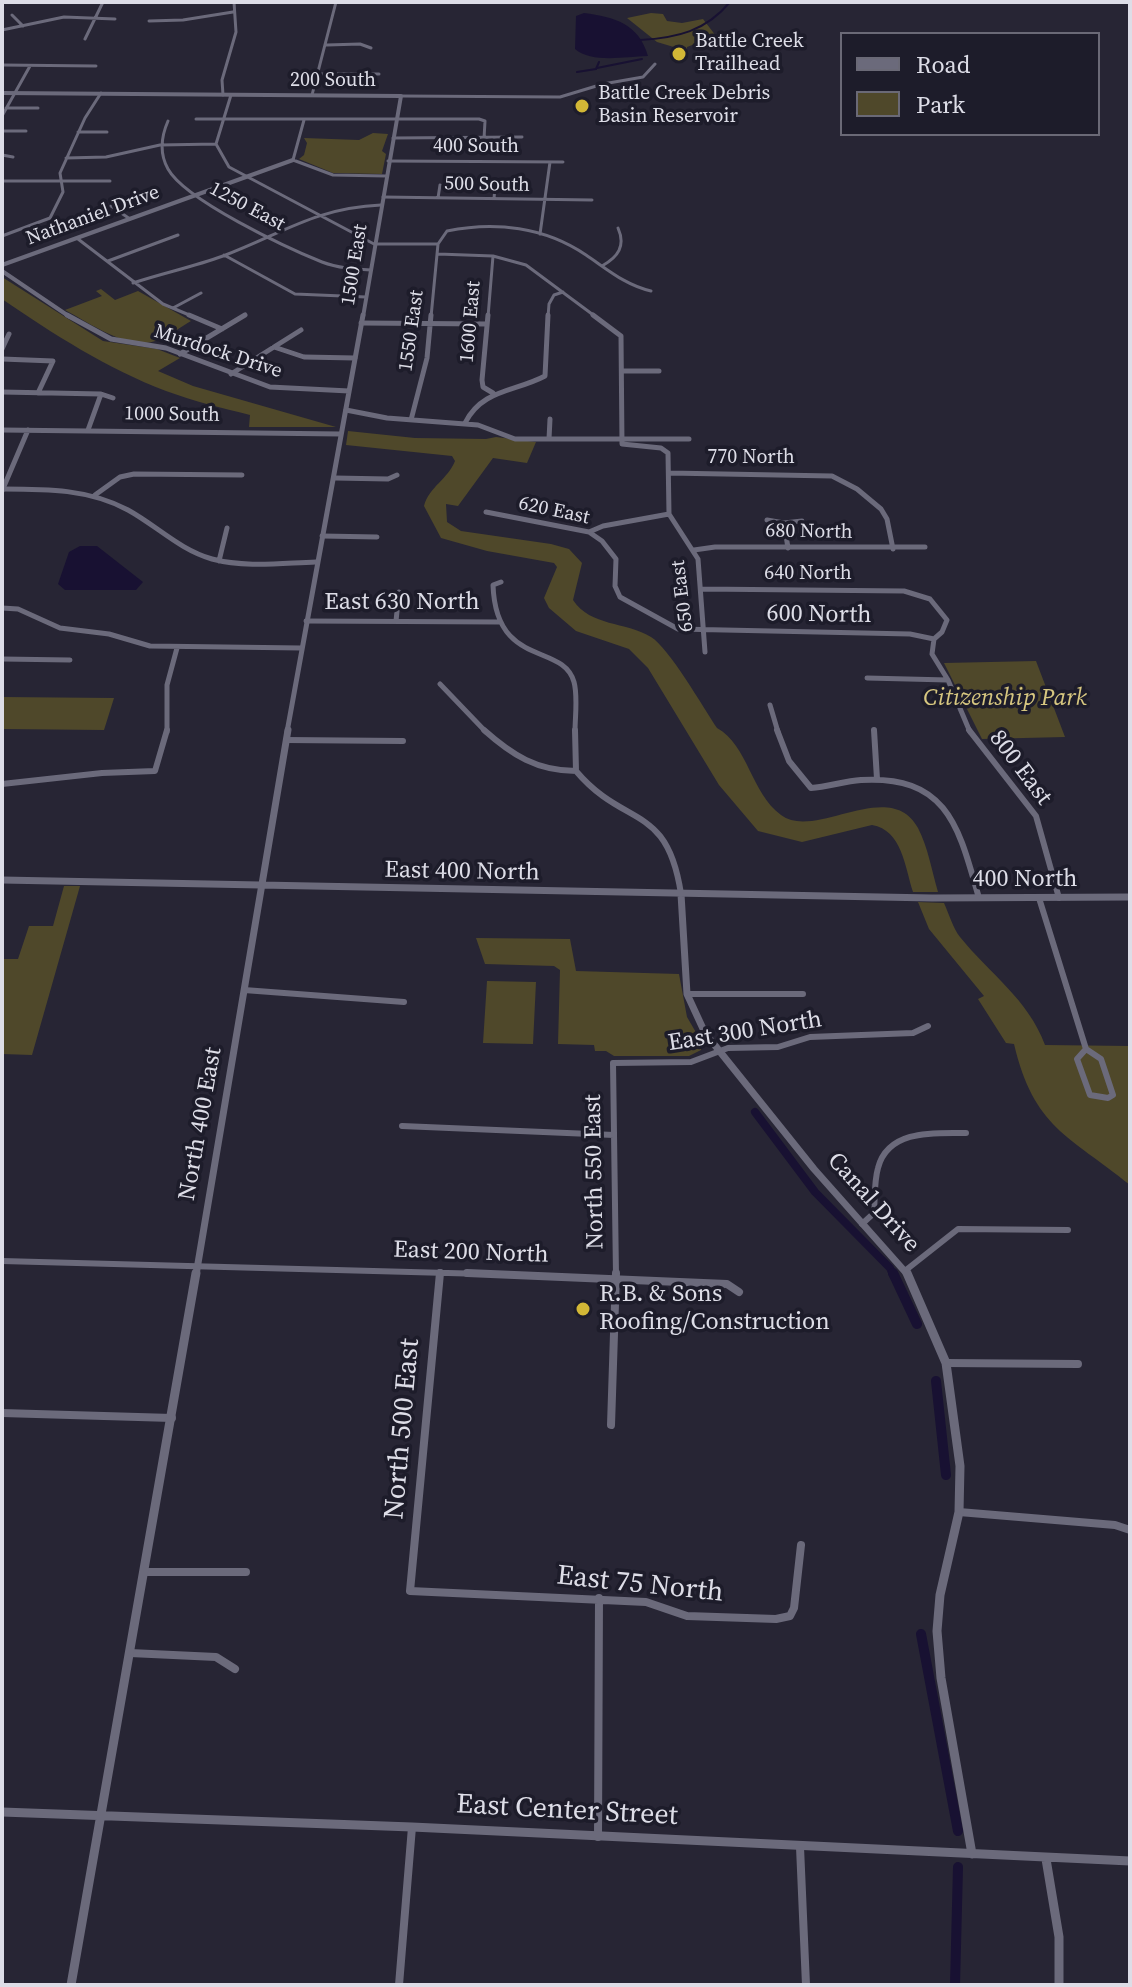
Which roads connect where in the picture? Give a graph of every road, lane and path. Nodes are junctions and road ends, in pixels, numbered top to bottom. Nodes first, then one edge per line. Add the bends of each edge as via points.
1 (103, 2) edge
2 (234, 2) edge
3 (336, 2) edge
4 (233, 12) junction
5 (12, 15) dead end
6 (95, 19) junction
7 (115, 19) dead end
8 (149, 21) dead end
9 (25, 25) junction
10 (2, 30) edge
11 (31, 30) dead end
12 (85, 39) dead end
13 (327, 45) junction
14 (371, 48) dead end
15 (76, 57) dead end
16 (655, 64) dead end
17 (2, 65) edge
18 (30, 66) junction
19 (72, 66) junction
20 (96, 66) dead end
21 (319, 74) junction
22 (379, 74) dead end
23 (2, 93) edge
24 (15, 93) junction
25 (101, 93) junction
26 (223, 95) junction
27 (231, 95) junction
28 (312, 95) junction
29 (401, 96) junction
30 (6, 108) junction
31 (38, 108) dead end
32 (2, 116) edge
33 (196, 119) dead end
34 (223, 119) junction
35 (304, 120) junction
36 (397, 120) junction
37 (168, 121) dead end
38 (2, 131) edge
39 (26, 131) dead end
40 (78, 132) junction
41 (107, 132) dead end
42 (522, 137) dead end
43 (393, 138) junction
44 (484, 139) junction
45 (216, 144) junction
46 (160, 145) junction
47 (2, 155) edge
48 (13, 157) dead end
49 (66, 158) junction
50 (293, 160) junction
51 (388, 161) junction
52 (550, 162) junction
53 (563, 162) dead end
54 (386, 176) junction
55 (245, 178) junction
56 (2, 181) edge
57 (61, 181) junction
58 (110, 181) dead end
59 (440, 185) dead end
60 (495, 186) dead end
61 (195, 196) junction
62 (383, 197) junction
63 (438, 198) junction
64 (494, 199) junction
65 (546, 199) junction
66 (592, 200) dead end
67 (381, 205) junction
68 (111, 206) dead end
69 (313, 213) junction
70 (130, 219) junction
71 (440, 227) dead end
72 (618, 228) dead end
73 (447, 231) junction
74 (540, 234) junction
75 (178, 235) dead end
76 (269, 235) junction
77 (2, 236) edge
78 (78, 239) junction
79 (374, 244) junction
80 (438, 244) junction
81 (438, 254) junction
82 (224, 255) junction
83 (493, 256) junction
84 (108, 261) junction
85 (602, 266) junction
86 (2, 268) edge
87 (371, 270) junction
88 (133, 283) junction
89 (651, 291) dead end
90 (563, 292) junction
91 (201, 293) dead end
92 (366, 297) junction
93 (173, 308) junction
94 (245, 315) dead end
95 (361, 323) junction
96 (429, 324) junction
97 (487, 324) junction
98 (222, 329) junction
99 (301, 330) dead end
100 (9, 334) dead end
101 (274, 347) junction
102 (2, 349) edge
103 (180, 354) junction
104 (355, 358) junction
105 (2, 359) edge
106 (622, 371) junction
107 (659, 371) dead end
108 (231, 374) junction
109 (349, 391) junction
110 (2, 392) edge
111 (38, 393) junction
112 (493, 393) junction
113 (101, 394) junction
114 (113, 398) dead end
115 (346, 410) junction
116 (550, 419) dead end
117 (411, 420) junction
118 (465, 423) junction
119 (2, 430) edge
120 (28, 430) junction
121 (88, 430) junction
122 (341, 437) junction
123 (549, 439) junction
124 (689, 439) dead end
125 (621, 440) junction
126 (669, 473) junction
127 (242, 475) dead end
128 (397, 475) dead end
129 (335, 478) junction
130 (3, 490) edge
131 (95, 495) junction
132 (486, 512) dead end
133 (669, 514) junction
134 (767, 520) dead end
135 (802, 521) dead end
136 (784, 523) junction
137 (227, 528) dead end
138 (589, 532) junction
139 (322, 536) junction
140 (377, 537) dead end
141 (925, 547) dead end
142 (788, 548) junction
143 (893, 549) junction
144 (694, 550) junction
145 (219, 561) junction
146 (316, 562) junction
147 (501, 582) dead end
148 (701, 589) junction
149 (399, 592) dead end
150 (916, 592) joint
151 (2, 608) edge
152 (306, 621) junction
153 (396, 621) junction
154 (499, 622) junction
155 (704, 632) junction
156 (934, 639) junction
157 (177, 648) junction
158 (301, 648) junction
159 (705, 652) dead end
160 (2, 659) edge
161 (70, 660) dead end
162 (867, 678) dead end
163 (948, 680) junction
164 (440, 684) dead end
165 (770, 705) dead end
166 (874, 729) dead end
167 (286, 740) junction
168 (403, 741) dead end
169 (576, 771) junction
170 (877, 779) junction
171 (2, 784) edge
172 (2, 880) edge
173 (260, 886) junction
174 (681, 894) junction
175 (1130, 897) edge
176 (921, 898) joint
177 (979, 898) junction
178 (1039, 898) junction
179 (1059, 898) junction
180 (244, 990) junction
181 (687, 994) junction
182 (803, 994) dead end
183 (404, 1002) dead end
184 (928, 1026) dead end
185 (1086, 1049) junction
186 (718, 1051) junction
187 (613, 1063) joint
188 (402, 1126) dead end
189 (966, 1133) dead end
190 (614, 1135) junction
191 (862, 1224) junction
192 (1068, 1230) dead end
193 (2, 1261) edge
194 (198, 1263) junction
195 (906, 1270) junction
196 (440, 1272) junction
197 (616, 1278) junction
198 (739, 1292) dead end
199 (946, 1363) junction
200 (1078, 1364) dead end
201 (2, 1413) edge
202 (172, 1418) junction
203 (611, 1425) dead end
204 (959, 1512) junction
205 (1130, 1530) edge
206 (801, 1545) dead end
207 (144, 1572) junction
208 (246, 1572) dead end
209 (410, 1591) joint
210 (599, 1598) junction
211 (130, 1653) junction
212 (235, 1669) dead end
213 (2, 1812) edge
214 (100, 1816) junction
215 (412, 1827) junction
216 (598, 1837) junction
217 (800, 1847) junction
218 (972, 1854) junction
219 (1046, 1859) junction
220 (1130, 1861) edge
221 (71, 1985) edge
222 (399, 1985) edge
223 (806, 1985) edge
224 (1059, 1985) edge

1 - 6 street
2 - 4 street
3 - 13 street
4 - 8 street
4 - 26 street via 236,32 222,80
5 - 9 street
6 - 7 street
6 - 9 street via 64,17
6 - 12 street
9 - 10 street
9 - 11 street
13 - 14 street
13 - 21 street
15 - 19 street
16 - 29 street, 200 South via 643,77 560,97
17 - 18 street
18 - 19 street
18 - 24 street
19 - 20 street
21 - 22 street
21 - 28 street
23 - 24 street, 200 South
24 - 25 street, 200 South
24 - 30 street
25 - 26 street, 200 South
25 - 40 street
26 - 27 street, 200 South
27 - 28 street, 200 South
27 - 34 street
28 - 29 street, 200 South
29 - 36 street, 1500 East
30 - 31 street
30 - 32 street
33 - 34 street
34 - 35 street
34 - 45 street
35 - 36 street
35 - 50 street
36 - 43 street, 1500 East
36 - 44 street via 479,119 485,121
37 - 46 street
38 - 39 street
40 - 41 street
40 - 49 street
42 - 44 street
43 - 44 street
43 - 51 street, 1500 East
45 - 46 street
45 - 55 street via 229,167
46 - 49 street via 106,157
46 - 61 street, 1250 East via 170,173
47 - 48 street
49 - 57 street
50 - 54 street via 333,175
50 - 55 street, Nathaniel Drive
51 - 52 street, 400 South
51 - 54 street, 1500 East
52 - 53 street, 400 South
52 - 65 street
54 - 62 street, 1500 East
55 - 61 street, Nathaniel Drive
55 - 69 street
56 - 57 street
57 - 58 street
57 - 77 street via 63,192 50,218
59 - 63 street
60 - 64 street
61 - 70 street, Nathaniel Drive
61 - 76 street, 1250 East
62 - 63 street, 500 South
62 - 67 street, 1500 East
63 - 64 street, 500 South
64 - 65 street, 500 South
65 - 66 street, 500 South
65 - 74 street
67 - 69 street
67 - 79 street, 1500 East
68 - 70 street
69 - 76 street
69 - 79 street
70 - 78 street, Nathaniel Drive
71 - 73 street
72 - 85 street via 622,252
73 - 74 street via 489,225
73 - 80 street
74 - 85 street
75 - 84 street
76 - 82 street
76 - 87 street, 1250 East via 329,265
78 - 84 street
78 - 86 street, Nathaniel Drive
79 - 80 street
79 - 87 street, 1500 East
80 - 81 street, 1550 East
81 - 83 street
81 - 96 street, 1550 East
82 - 88 street
82 - 92 street via 295,294
83 - 90 street via 526,265
83 - 97 street, 1600 East
84 - 88 street
85 - 89 street via 631,287
86 - 103 street, Murdock Drive via 106,337
87 - 92 street, 1500 East
88 - 93 street
90 - 106 street via 621,336
90 - 112 street via 549,304 545,376
91 - 93 street
92 - 95 street, 1500 East
93 - 98 street
94 - 98 street
95 - 96 street
95 - 104 street, 1500 East
96 - 97 street
96 - 117 street, 1550 East via 427,358
97 - 112 street, 1600 East via 482,380
98 - 103 street
99 - 101 street
100 - 102 street
101 - 104 street via 304,357
101 - 108 street
103 - 108 street, Murdock Drive
104 - 109 street, 1500 East
105 - 111 street via 53,361
106 - 107 street
106 - 125 street
108 - 109 street, Murdock Drive via 276,389
109 - 115 street, 1500 East
110 - 111 street
111 - 113 street
112 - 118 street, 1600 East
113 - 114 street
113 - 121 street
115 - 117 street
115 - 122 street, 1500 East
116 - 123 street
117 - 118 street
118 - 123 street via 515,439
119 - 120 street, 1000 South
120 - 121 street, 1000 South
120 - 130 street
121 - 122 street, 1000 South
122 - 129 street, North 400 East
123 - 125 street
124 - 125 street
125 - 126 street via 627,447 665,449
126 - 133 street
126 - 143 street, 770 North via 832,476 881,509
127 - 131 street via 134,474
128 - 129 street
129 - 139 street, North 400 East
130 - 131 street via 72,489
131 - 145 street
132 - 138 street, 620 East
133 - 138 street
133 - 144 street, 650 East
134 - 136 street
135 - 136 street
136 - 142 street
137 - 145 street
138 - 155 street, 620 East via 616,559 615,586 626,602 678,629
139 - 140 street
139 - 146 street, North 400 East
141 - 143 street, 680 North
142 - 143 street, 680 North
142 - 144 street, 680 North
144 - 148 street, 650 East
145 - 146 street
146 - 152 street, North 400 East
147 - 154 street via 493,585 492,603
148 - 150 street, 640 North
148 - 155 street, 650 East
149 - 153 street
150 - 156 street, 800 East via 945,614 945,627
151 - 157 street via 18,609 60,628
152 - 153 street, East 630 North
152 - 158 street, North 400 East
153 - 154 street, East 630 North
154 - 169 street via 523,647 561,665 574,680
155 - 156 street, 600 North via 910,634
155 - 159 street, 650 East
156 - 163 street, 800 East via 932,654
157 - 158 street
157 - 171 street via 167,685 169,724 155,771
158 - 167 street, North 400 East
160 - 161 street
162 - 163 street
163 - 179 street, 800 East via 973,738 1036,816
164 - 169 street via 519,760 545,770
165 - 170 street via 781,749 811,788
166 - 170 street
167 - 168 street
167 - 173 street, North 400 East
169 - 174 street via 595,794 655,827 678,864
170 - 177 street via 917,789 949,814
172 - 173 street, East 400 North
173 - 174 street, East 400 North
173 - 180 street, North 400 East
174 - 176 street, East 400 North
174 - 181 street, Canal Drive
175 - 179 street, 400 North
176 - 177 street, 400 North
177 - 178 street, 400 North
178 - 179 street, 400 North
178 - 185 street
180 - 183 street
180 - 194 street, North 400 East
181 - 182 street
181 - 186 street, Canal Drive
184 - 186 street, East 300 North via 913,1033 810,1037 778,1047
185 - 185 street via 1101,1059 1113,1095 1108,1098 1090,1095 1077,1059
186 - 187 street, East 300 North via 691,1062
186 - 191 street, Canal Drive
187 - 190 street, North 550 East
188 - 190 street
189 - 191 street via 920,1133 894,1142 879,1163 874,1213
190 - 197 street, North 550 East
191 - 195 street, Canal Drive
192 - 195 street via 958,1229
193 - 194 street, East 200 North
194 - 196 street, East 200 North
194 - 202 street, North 400 East
195 - 199 street, Canal Drive
196 - 197 street, East 200 North
196 - 209 street, North 500 East
197 - 198 street, East 200 North via 727,1284
197 - 203 street, North 550 East
199 - 200 street
199 - 204 street, Canal Drive via 960,1466
201 - 202 street
202 - 207 street, North 400 East
204 - 205 street
204 - 218 street, Canal Drive via 937,1631
206 - 210 street, East 75 North via 795,1562 798,1602 790,1616 687,1616 646,1602
207 - 208 street
207 - 211 street, North 400 East
209 - 210 street, East 75 North
210 - 216 street
211 - 212 street via 216,1657
211 - 214 street, North 400 East
213 - 214 street, East Center Street
214 - 215 street, East Center Street
214 - 221 street, North 400 East
215 - 216 street, East Center Street
215 - 222 street
216 - 217 street, East Center Street
217 - 218 street, East Center Street
217 - 223 street
218 - 219 street, East Center Street
219 - 220 street, East Center Street
219 - 224 street via 1059,1937

